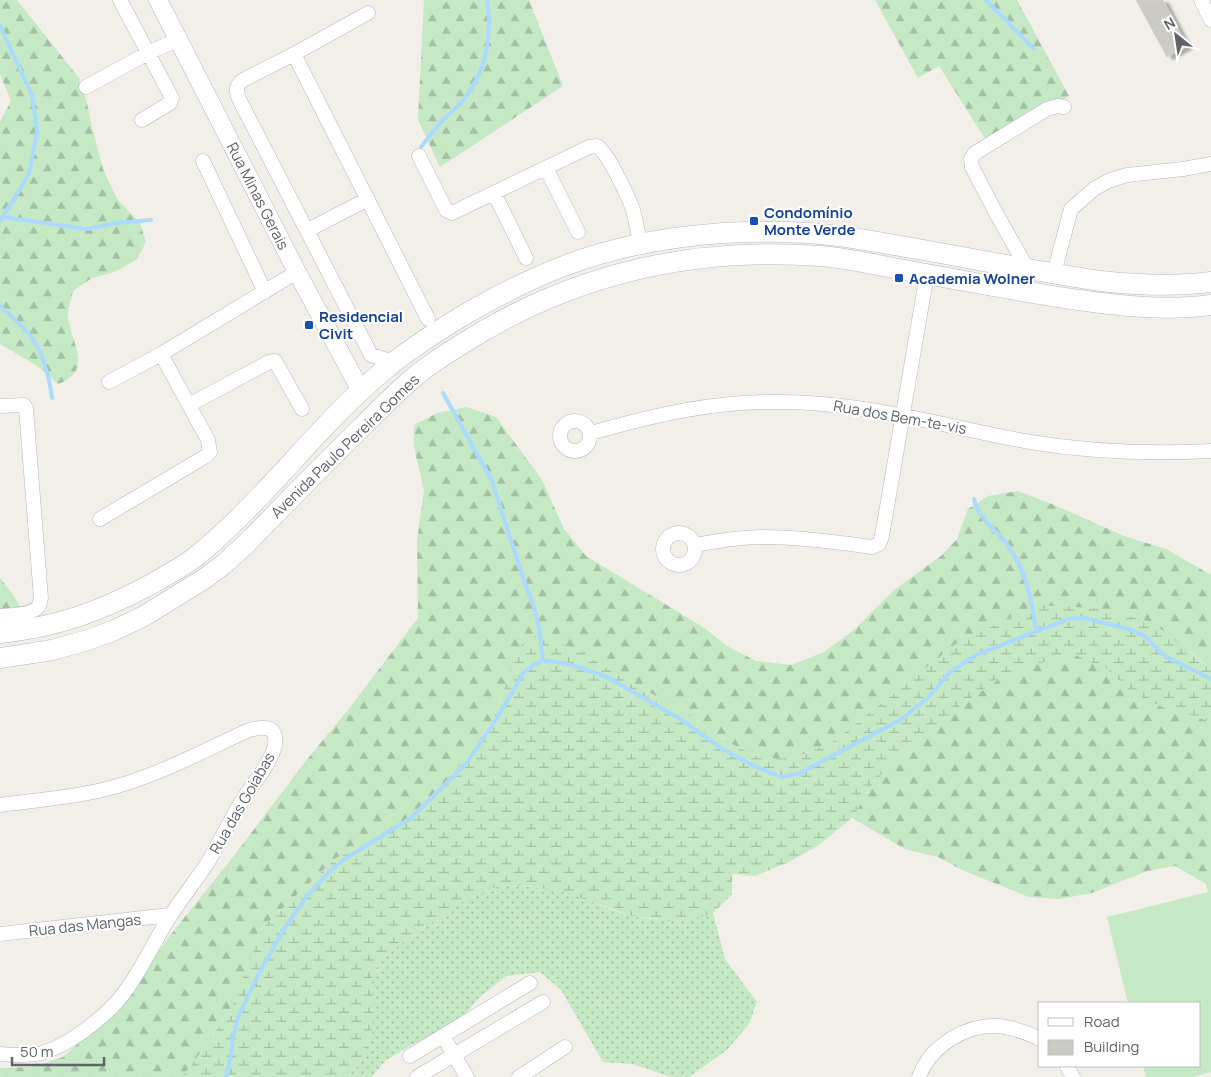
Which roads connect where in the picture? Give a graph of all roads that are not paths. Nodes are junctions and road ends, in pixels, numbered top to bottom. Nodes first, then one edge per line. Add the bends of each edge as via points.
1 (120, 0) edge
2 (158, 0) edge
3 (1202, 1) edge
4 (368, 13) dead end
5 (1211, 20) edge
6 (179, 39) junction
7 (148, 53) junction
8 (294, 54) junction
9 (86, 87) dead end
10 (1064, 107) dead end
11 (142, 120) dead end
12 (419, 156) dead end
13 (203, 161) dead end
14 (1211, 164) edge
15 (546, 168) junction
16 (494, 193) junction
17 (368, 199) junction
18 (308, 230) junction
19 (578, 232) dead end
20 (640, 245) junction
21 (526, 258) dead end
22 (1027, 268) junction
23 (297, 272) junction
24 (1054, 273) junction
25 (927, 274) junction
26 (1211, 282) edge
27 (265, 292) junction
28 (1211, 305) edge
29 (428, 319) dead end
30 (161, 354) junction
31 (390, 365) junction
32 (109, 382) dead end
33 (361, 391) junction
34 (189, 405) junction
35 (0, 406) edge
36 (302, 409) dead end
37 (903, 416) junction
38 (591, 433) dead end
39 (1211, 451) edge
40 (100, 519) dead end
41 (695, 545) dead end
42 (0, 616) edge
43 (0, 633) edge
44 (0, 658) edge
45 (0, 805) edge
46 (170, 915) junction
47 (0, 934) edge
48 (530, 983) dead end
49 (543, 1002) dead end
50 (443, 1036) junction
51 (1038, 1038) edge
52 (566, 1047) dead end
53 (0, 1054) edge
54 (453, 1055) junction
55 (410, 1056) dead end
56 (417, 1077) edge
57 (467, 1077) edge
58 (519, 1077) edge
59 (919, 1077) edge

1 - 7 street
2 - 6 street, Rua Minas Gerais
3 - 5 street
4 - 8 street
6 - 7 street
6 - 23 street, Rua Minas Gerais
7 - 9 street
7 - 11 street via 172,101
8 - 17 street
8 - 18 street via 238,83 236,91
10 - 22 street via 1047,109 971,159 996,215
12 - 16 street via 449,212
13 - 27 street
14 - 24 street via 1127,176 1094,189 1071,209
15 - 16 street
15 - 19 street
15 - 20 street via 589,146 600,147 633,210
16 - 21 street
17 - 18 street
17 - 29 street
18 - 31 street via 371,355 384,358
20 - 22 main road, Avenida Paulo Pereira Gomes via 736,232 809,233
20 - 31 main road, Avenida Paulo Pereira Gomes via 568,264 523,283 437,332
22 - 24 main road, Avenida Paulo Pereira Gomes
23 - 27 street
23 - 33 street, Rua Minas Gerais
24 - 26 main road, Avenida Paulo Pereira Gomes via 1137,284
25 - 28 main road, Avenida Paulo Pereira Gomes via 1120,306
25 - 37 street
25 - 44 main road, Avenida Paulo Pereira Gomes via 821,256 719,256 628,272 553,296 492,326 421,372 247,543 204,579 144,616 101,636 52,650
27 - 30 street
30 - 32 street
30 - 34 street
31 - 33 main road, Avenida Paulo Pereira Gomes
33 - 43 main road, Avenida Paulo Pereira Gomes via 232,524 180,568 119,601 78,618
34 - 36 street via 275,361
34 - 40 street via 208,440 210,452
35 - 42 street via 24,405 26,409 41,598 39,606 33,610
37 - 38 street, Rua dos Bem-te-vis via 827,404 742,402 699,406
37 - 39 street, Rua dos Bem-te-vis via 1031,442 1099,451
37 - 41 street via 882,536 876,547 804,538 760,537
45 - 46 street, Rua das Goiabas via 115,787 250,730 268,728 274,732 276,744 268,761 208,862
46 - 47 street, Rua das Mangas
46 - 53 street, Rua das Goiabas via 127,988 112,1007 90,1025 75,1037 40,1053
48 - 50 street
49 - 54 street
50 - 54 street
50 - 55 street
51 - 59 street via 1020,1030 998,1026 975,1029 953,1038 935,1052
52 - 58 street
54 - 56 street
54 - 57 street

